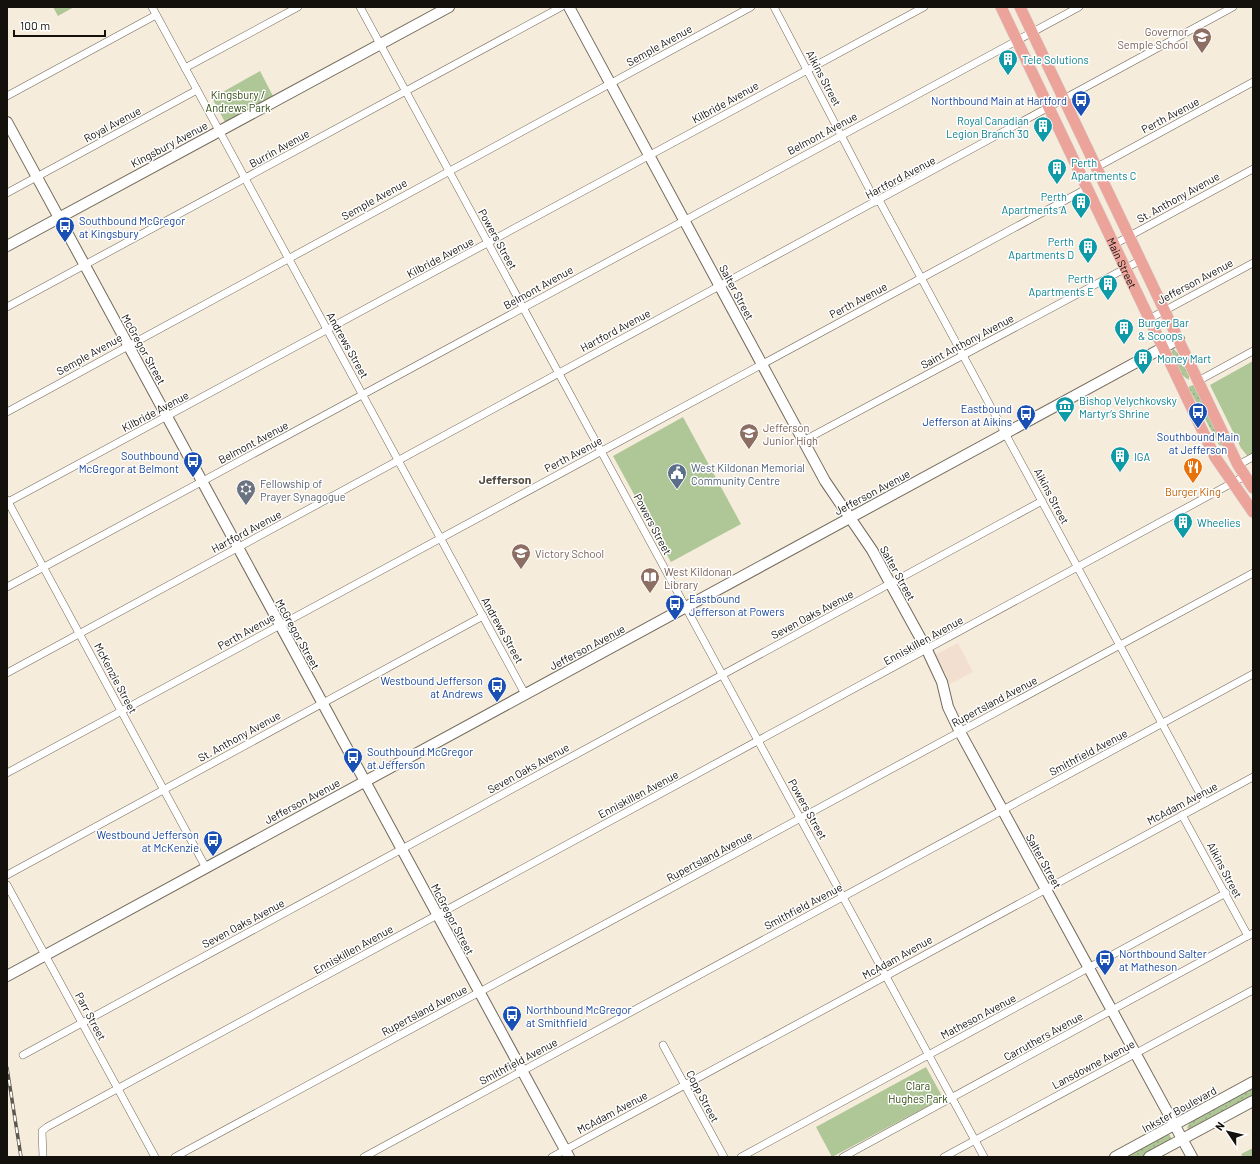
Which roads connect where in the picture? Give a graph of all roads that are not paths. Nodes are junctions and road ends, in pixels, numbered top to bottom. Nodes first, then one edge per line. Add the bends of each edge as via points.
1 (152, 7) edge
2 (298, 7) edge
3 (360, 7) edge
4 (449, 7) edge
5 (561, 7) edge
6 (569, 7) edge
7 (751, 7) edge
8 (774, 7) edge
9 (924, 7) edge
10 (1001, 7) edge
11 (1020, 7) edge
12 (1079, 7) edge
13 (1233, 7) edge
14 (1224, 9) edge
15 (156, 14) junction
16 (1032, 32) junction
17 (1016, 40) junction
18 (380, 44) junction
19 (185, 68) junction
20 (807, 70) junction
21 (1253, 82) edge
22 (610, 84) junction
23 (197, 90) junction
24 (406, 92) junction
25 (7, 96) edge
26 (1064, 99) junction
27 (1049, 108) junction
28 (7, 122) edge
29 (219, 131) junction
30 (841, 136) junction
31 (649, 156) junction
32 (1074, 162) junction
33 (1096, 167) junction
34 (1253, 169) edge
35 (449, 171) junction
36 (37, 177) junction
37 (245, 179) junction
38 (1086, 189) junction
39 (1108, 192) junction
40 (7, 193) edge
41 (878, 201) junction
42 (59, 218) junction
43 (684, 219) junction
44 (1129, 236) junction
45 (488, 244) junction
46 (1113, 245) junction
47 (7, 246) edge
48 (289, 258) junction
49 (1141, 260) junction
50 (1253, 263) edge
51 (85, 265) junction
52 (1125, 268) junction
53 (922, 278) junction
54 (720, 286) junction
55 (7, 307) edge
56 (523, 308) junction
57 (1165, 311) junction
58 (1149, 319) junction
59 (328, 330) junction
60 (1179, 339) junction
61 (128, 345) junction
62 (1162, 348) junction
63 (1253, 351) edge
64 (964, 355) junction
65 (762, 364) junction
66 (559, 373) junction
67 (1198, 381) junction
68 (363, 394) junction
69 (7, 412) edge
70 (167, 417) junction
71 (1006, 434) junction
72 (804, 441) junction
73 (1208, 443) junction
74 (1229, 445) junction
75 (601, 451) junction
76 (1253, 457) edge
77 (399, 461) junction
78 (1238, 465) junction
79 (1245, 476) junction
80 (202, 482) junction
81 (1233, 484) junction
82 (1253, 488) edge
83 (8, 501) edge
84 (1042, 501) junction
85 (1253, 512) edge
86 (849, 518) junction
87 (440, 538) junction
88 (238, 548) junction
89 (43, 568) junction
90 (1078, 568) junction
91 (1253, 573) edge
92 (891, 584) junction
93 (7, 587) edge
94 (686, 607) junction
95 (483, 616) junction
96 (280, 625) junction
97 (79, 633) junction
98 (1120, 646) junction
99 (927, 650) junction
100 (7, 673) edge
101 (1253, 674) edge
102 (722, 675) junction
103 (525, 694) junction
104 (322, 703) junction
105 (121, 712) junction
106 (1162, 724) junction
107 (960, 732) junction
108 (759, 742) junction
109 (7, 773) edge
110 (1253, 777) edge
111 (366, 781) junction
112 (163, 790) junction
113 (1205, 803) junction
114 (1003, 810) junction
115 (1182, 815) junction
116 (801, 819) junction
117 (402, 849) junction
118 (205, 866) junction
119 (7, 875) edge
120 (7, 885) edge
121 (1046, 889) junction
122 (1226, 894) junction
123 (843, 897) junction
124 (438, 915) junction
125 (1251, 934) edge
126 (45, 955) junction
127 (1088, 968) junction
128 (7, 976) edge
129 (886, 976) junction
130 (1253, 990) edge
131 (479, 993) junction
132 (1112, 1011) junction
133 (82, 1022) junction
134 (663, 1045) dead end
135 (1135, 1054) junction
136 (23, 1055) dead end
137 (929, 1055) junction
138 (522, 1071) junction
139 (1253, 1082) edge
140 (685, 1085) junction
141 (118, 1090) junction
142 (952, 1098) junction
143 (1253, 1101) edge
144 (1174, 1126) junction
145 (1182, 1139) junction
146 (975, 1140) junction
147 (567, 1153) edge
148 (44, 1157) edge
149 (155, 1157) edge
150 (176, 1157) edge
151 (364, 1157) edge
152 (552, 1157) edge
153 (724, 1157) edge
154 (741, 1157) edge
155 (842, 1157) edge
156 (944, 1157) edge
157 (984, 1157) edge
158 (1115, 1157) edge
159 (1149, 1157) edge
160 (1192, 1157) edge

1 - 15 street, Andrews Street
2 - 19 street
3 - 18 street, Powers Street
4 - 18 main road, Kingsbury Avenue
5 - 24 street, Burrin Avenue
6 - 22 main road, Salter Street
7 - 22 street, Semple Avenue
8 - 20 street, Aikins Street
9 - 20 street, Kilbride Avenue
10 - 17 main road, Main Street
11 - 16 main road, Main Street
12 - 16 street, Belmont Avenue
13 - 14 street, Hartford Avenue
14 - 26 street, Hartford Avenue
15 - 19 street, Andrews Street
15 - 25 street
16 - 17 street, Belmont Avenue
16 - 26 main road, Main Street
17 - 27 main road, Main Street
17 - 30 street, Belmont Avenue
18 - 24 street, Powers Street
18 - 29 main road, Kingsbury Avenue
19 - 23 street, Andrews Street
20 - 30 street, Aikins Street
20 - 31 street, Kilbride Avenue
21 - 33 street, Perth Avenue
22 - 31 main road, Salter Street
22 - 35 street, Semple Avenue
23 - 29 street, Andrews Street
23 - 36 street, Royal Avenue
24 - 35 street, Powers Street
24 - 37 street, Burrin Avenue
26 - 27 street, Hartford Avenue
26 - 33 main road, Main Street
27 - 32 main road, Main Street
27 - 41 street, Hartford Avenue
28 - 36 main road, McGregor Street
29 - 37 street, Andrews Street
29 - 42 main road, Kingsbury Avenue
30 - 41 street, Aikins Street
30 - 43 street, Belmont Avenue
31 - 43 main road, Salter Street
31 - 45 street, Kilbride Avenue
32 - 33 main road via 1083,168
32 - 38 main road, Main Street
33 - 39 main road, Main Street
34 - 44 street, St. Anthony Avenue
35 - 45 street, Powers Street
35 - 48 street, Semple Avenue
36 - 40 street, Royal Avenue
36 - 42 main road, McGregor Street
37 - 48 street, Andrews Street
37 - 51 street, Burrin Avenue
38 - 39 main road via 1091,186
38 - 46 main road, Main Street
38 - 53 street, Perth Avenue
39 - 44 main road, Main Street
41 - 53 street, Aikins Street
41 - 54 street, Hartford Avenue
42 - 47 main road, Kingsbury Avenue
42 - 51 main road, McGregor Street
43 - 54 main road, Salter Street
43 - 56 street, Belmont Avenue
44 - 46 street, St. Anthony Avenue
44 - 49 main road, Main Street
45 - 56 street, Powers Street
45 - 59 street, Kilbride Avenue
46 - 52 main road, Main Street
48 - 59 street, Andrews Street
48 - 61 street, Semple Avenue
49 - 52 street, Saint Anthony Avenue
49 - 57 main road, Main Street
50 - 57 street, Jefferson Avenue
51 - 55 street, Burrin Avenue
51 - 61 main road, McGregor Street
52 - 58 main road, Main Street
52 - 64 street, Saint Anthony Avenue
53 - 64 street, Aikins Street
53 - 65 street, Perth Avenue
54 - 65 main road, Salter Street
54 - 66 street, Hartford Avenue
56 - 66 street, Powers Street
56 - 68 street, Belmont Avenue
57 - 58 street, Jefferson Avenue
57 - 60 main road, Main Street
58 - 62 main road, Main Street
59 - 68 street, Andrews Street
59 - 70 street, Kilbride Avenue
60 - 62 main road, Jefferson Avenue
60 - 67 main road, Main Street
61 - 69 street, Semple Avenue
61 - 70 main road, McGregor Street
62 - 71 main road, Jefferson Avenue
62 - 73 main road, Main Street
63 - 67 street
64 - 71 street, Aikins Street
64 - 72 street, Saint Anthony Avenue
65 - 72 main road, Salter Street
65 - 75 street, Perth Avenue
66 - 75 street, Powers Street
66 - 77 street, Hartford Avenue
67 - 74 main road, Main Street
68 - 77 street, Andrews Street
68 - 80 street, Belmont Avenue
70 - 80 main road, McGregor Street
70 - 83 street, Kilbride Avenue
71 - 84 street, Aikins Street
71 - 86 main road, Jefferson Avenue
72 - 86 main road, Salter Street via 825,481
73 - 74 main road via 1222,449
73 - 81 main road, Main Street
74 - 78 main road, Main Street
75 - 87 street, Perth Avenue
75 - 94 street, Powers Street
76 - 78 street
77 - 87 street, Andrews Street
77 - 88 street, Hartford Avenue
78 - 79 main road, Main Street
79 - 81 street, Enniskillen Avenue
79 - 82 main road, Main Street
80 - 88 main road, McGregor Street
80 - 89 street, Belmont Avenue
81 - 85 main road, Main Street
81 - 90 street, Enniskillen Avenue
83 - 89 street, McKenzie Street
84 - 90 street, Aikins Street
84 - 92 street, Seven Oaks Avenue
86 - 92 main road, Salter Street via 872,550
86 - 94 main road, Jefferson Avenue
87 - 95 street, Andrews Street
87 - 96 street, Perth Avenue
88 - 96 main road, McGregor Street
88 - 97 street, Hartford Avenue
89 - 93 street, Belmont Avenue
89 - 97 street, McKenzie Street
90 - 98 street, Aikins Street
90 - 99 street, Enniskillen Avenue
91 - 98 street, Rupertsland Avenue
92 - 99 main road, Salter Street
92 - 102 street, Seven Oaks Avenue
94 - 102 street, Powers Street
94 - 103 main road, Jefferson Avenue
95 - 103 street, Andrews Street
95 - 104 street, St. Anthony Avenue
96 - 104 main road, McGregor Street
96 - 105 street, Perth Avenue
97 - 100 street, Hartford Avenue
97 - 105 street, McKenzie Street
98 - 106 street, Aikins Street
98 - 107 street, Rupertsland Avenue
99 - 107 main road, Salter Street
99 - 108 street, Enniskillen Avenue
101 - 106 street, Smithfield Avenue
102 - 108 street, Powers Street
102 - 117 street, Seven Oaks Avenue
103 - 111 main road, Jefferson Avenue
104 - 111 main road, McGregor Street
104 - 112 street, St. Anthony Avenue
105 - 109 street, Perth Avenue
105 - 112 street, McKenzie Street
106 - 113 street, Aikins Street
106 - 114 street, Smithfield Avenue
107 - 114 main road, Salter Street
107 - 116 street, Rupertsland Avenue
108 - 116 street, Powers Street
108 - 124 street, Enniskillen Avenue
110 - 113 street, McAdam Avenue
111 - 117 main road, McGregor Street
111 - 118 main road, Jefferson Avenue
112 - 118 street, McKenzie Street
112 - 119 street, St. Anthony Avenue
113 - 115 street, McAdam Avenue
114 - 121 main road, Salter Street
114 - 123 street, Smithfield Avenue
115 - 121 street, McAdam Avenue
115 - 122 street, Aikins Street
116 - 123 street, Powers Street
116 - 131 street, Rupertsland Avenue
117 - 124 main road, McGregor Street
117 - 133 street, Seven Oaks Avenue
118 - 126 main road, Jefferson Avenue
120 - 126 street, Parr Street
121 - 127 main road, Salter Street
121 - 129 street, McAdam Avenue
122 - 125 street, Aikins Street
122 - 127 street, Matheson Avenue
123 - 129 street, Powers Street
123 - 138 street, Smithfield Avenue
124 - 131 main road, McGregor Street
124 - 141 street, Enniskillen Avenue
125 - 132 street, Carruthers Avenue
126 - 128 main road, Jefferson Avenue
126 - 133 street, Parr Street
127 - 132 main road, Salter Street
127 - 137 street, Matheson Avenue
129 - 137 street, Powers Street
129 - 140 street, McAdam Avenue
130 - 135 street, Lansdowne Avenue
131 - 138 main road, McGregor Street
131 - 150 street, Rupertsland Avenue
132 - 135 main road, Salter Street
132 - 142 street, Carruthers Avenue
133 - 136 street, Seven Oaks Avenue
133 - 141 street, Parr Street
134 - 140 street, Copp Street
135 - 144 main road, Salter Street
135 - 146 street, Lansdowne Avenue
137 - 142 street, Powers Street
137 - 154 street, Matheson Avenue
138 - 147 main road, McGregor Street
138 - 151 street, Smithfield Avenue
139 - 144 main road, Inkster Boulevard
140 - 147 street, McAdam Avenue
140 - 153 street, Copp Street
141 - 148 street, Enniskillen Avenue via 42,1131
141 - 149 street, Parr Street
142 - 146 street, Powers Street
142 - 155 street, Carruthers Avenue
143 - 145 main road
144 - 145 main road, Salter Street
144 - 158 main road, Inkster Boulevard
145 - 159 main road
145 - 160 main road, Salter Street
146 - 156 street, Lansdowne Avenue
146 - 157 street, Powers Street
147 - 152 street, McAdam Avenue

